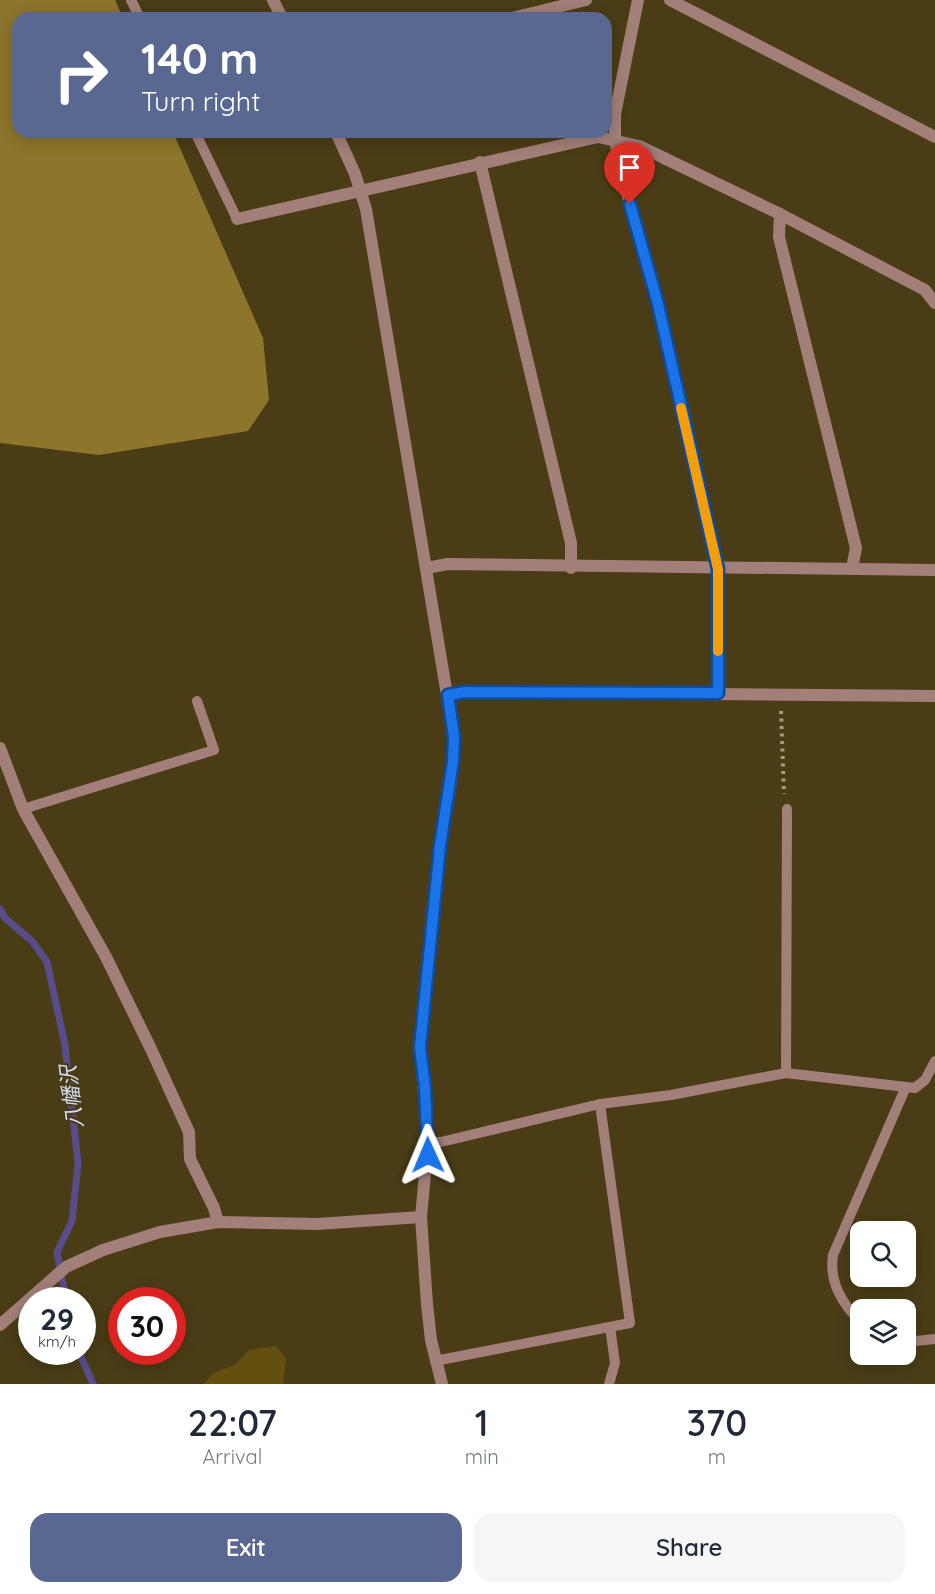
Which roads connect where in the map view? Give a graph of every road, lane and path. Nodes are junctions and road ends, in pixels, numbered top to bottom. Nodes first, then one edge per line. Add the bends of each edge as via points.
1 (586, 0) edge
2 (638, 0) edge
3 (670, 0) edge
4 (537, 12) edge
5 (935, 137) edge
6 (198, 138) edge
7 (339, 138) edge
8 (592, 138) edge
9 (606, 138) edge
10 (615, 139) junction
11 (480, 162) junction
12 (359, 190) junction
13 (780, 214) junction
14 (237, 219) joint
15 (935, 303) edge
16 (426, 568) junction
17 (571, 568) junction
18 (852, 568) junction
19 (718, 569) junction
20 (935, 570) edge
21 (718, 693) junction
22 (448, 695) junction
23 (935, 696) edge
24 (197, 701) dead end
25 (781, 704) dead end
26 (0, 748) edge
27 (23, 809) junction
28 (787, 809) joint
29 (935, 1061) edge
30 (786, 1073) junction
31 (905, 1089) junction
32 (600, 1104) junction
33 (428, 1142) junction
34 (421, 1217) junction
35 (218, 1222) junction
36 (850, 1311) edge
37 (0, 1325) edge
38 (610, 1327) junction
39 (935, 1339) edge
40 (916, 1341) edge
41 (435, 1361) junction
42 (442, 1384) edge
43 (609, 1384) edge

1 - 4 street
2 - 10 street via 615,114
3 - 5 street
6 - 14 lane
7 - 12 street
8 - 11 street
9 - 10 street
10 - 13 street via 639,146
10 - 19 street via 658,304
11 - 12 street
11 - 17 street via 572,543
12 - 14 street
12 - 16 street via 366,208
13 - 15 street via 925,290
13 - 18 street via 779,237 856,548
16 - 17 street via 448,564
16 - 22 street
17 - 19 street
18 - 19 street
18 - 20 street
19 - 21 street
21 - 22 street
21 - 23 street
22 - 33 street via 453,761 440,846 420,1047
24 - 27 lane via 214,750
25 - 28 path
26 - 27 street
27 - 35 street via 106,957 151,1049 189,1132 190,1159
28 - 30 lane
29 - 31 lane via 925,1080 915,1088
30 - 31 lane
30 - 32 lane
31 - 36 lane via 833,1255 833,1282
32 - 33 lane
32 - 38 lane via 630,1323
33 - 34 street
34 - 35 street via 317,1224
34 - 41 street
35 - 37 street via 160,1232 84,1257 49,1280
38 - 41 lane
38 - 43 lane via 615,1363
39 - 40 lane
41 - 42 street

